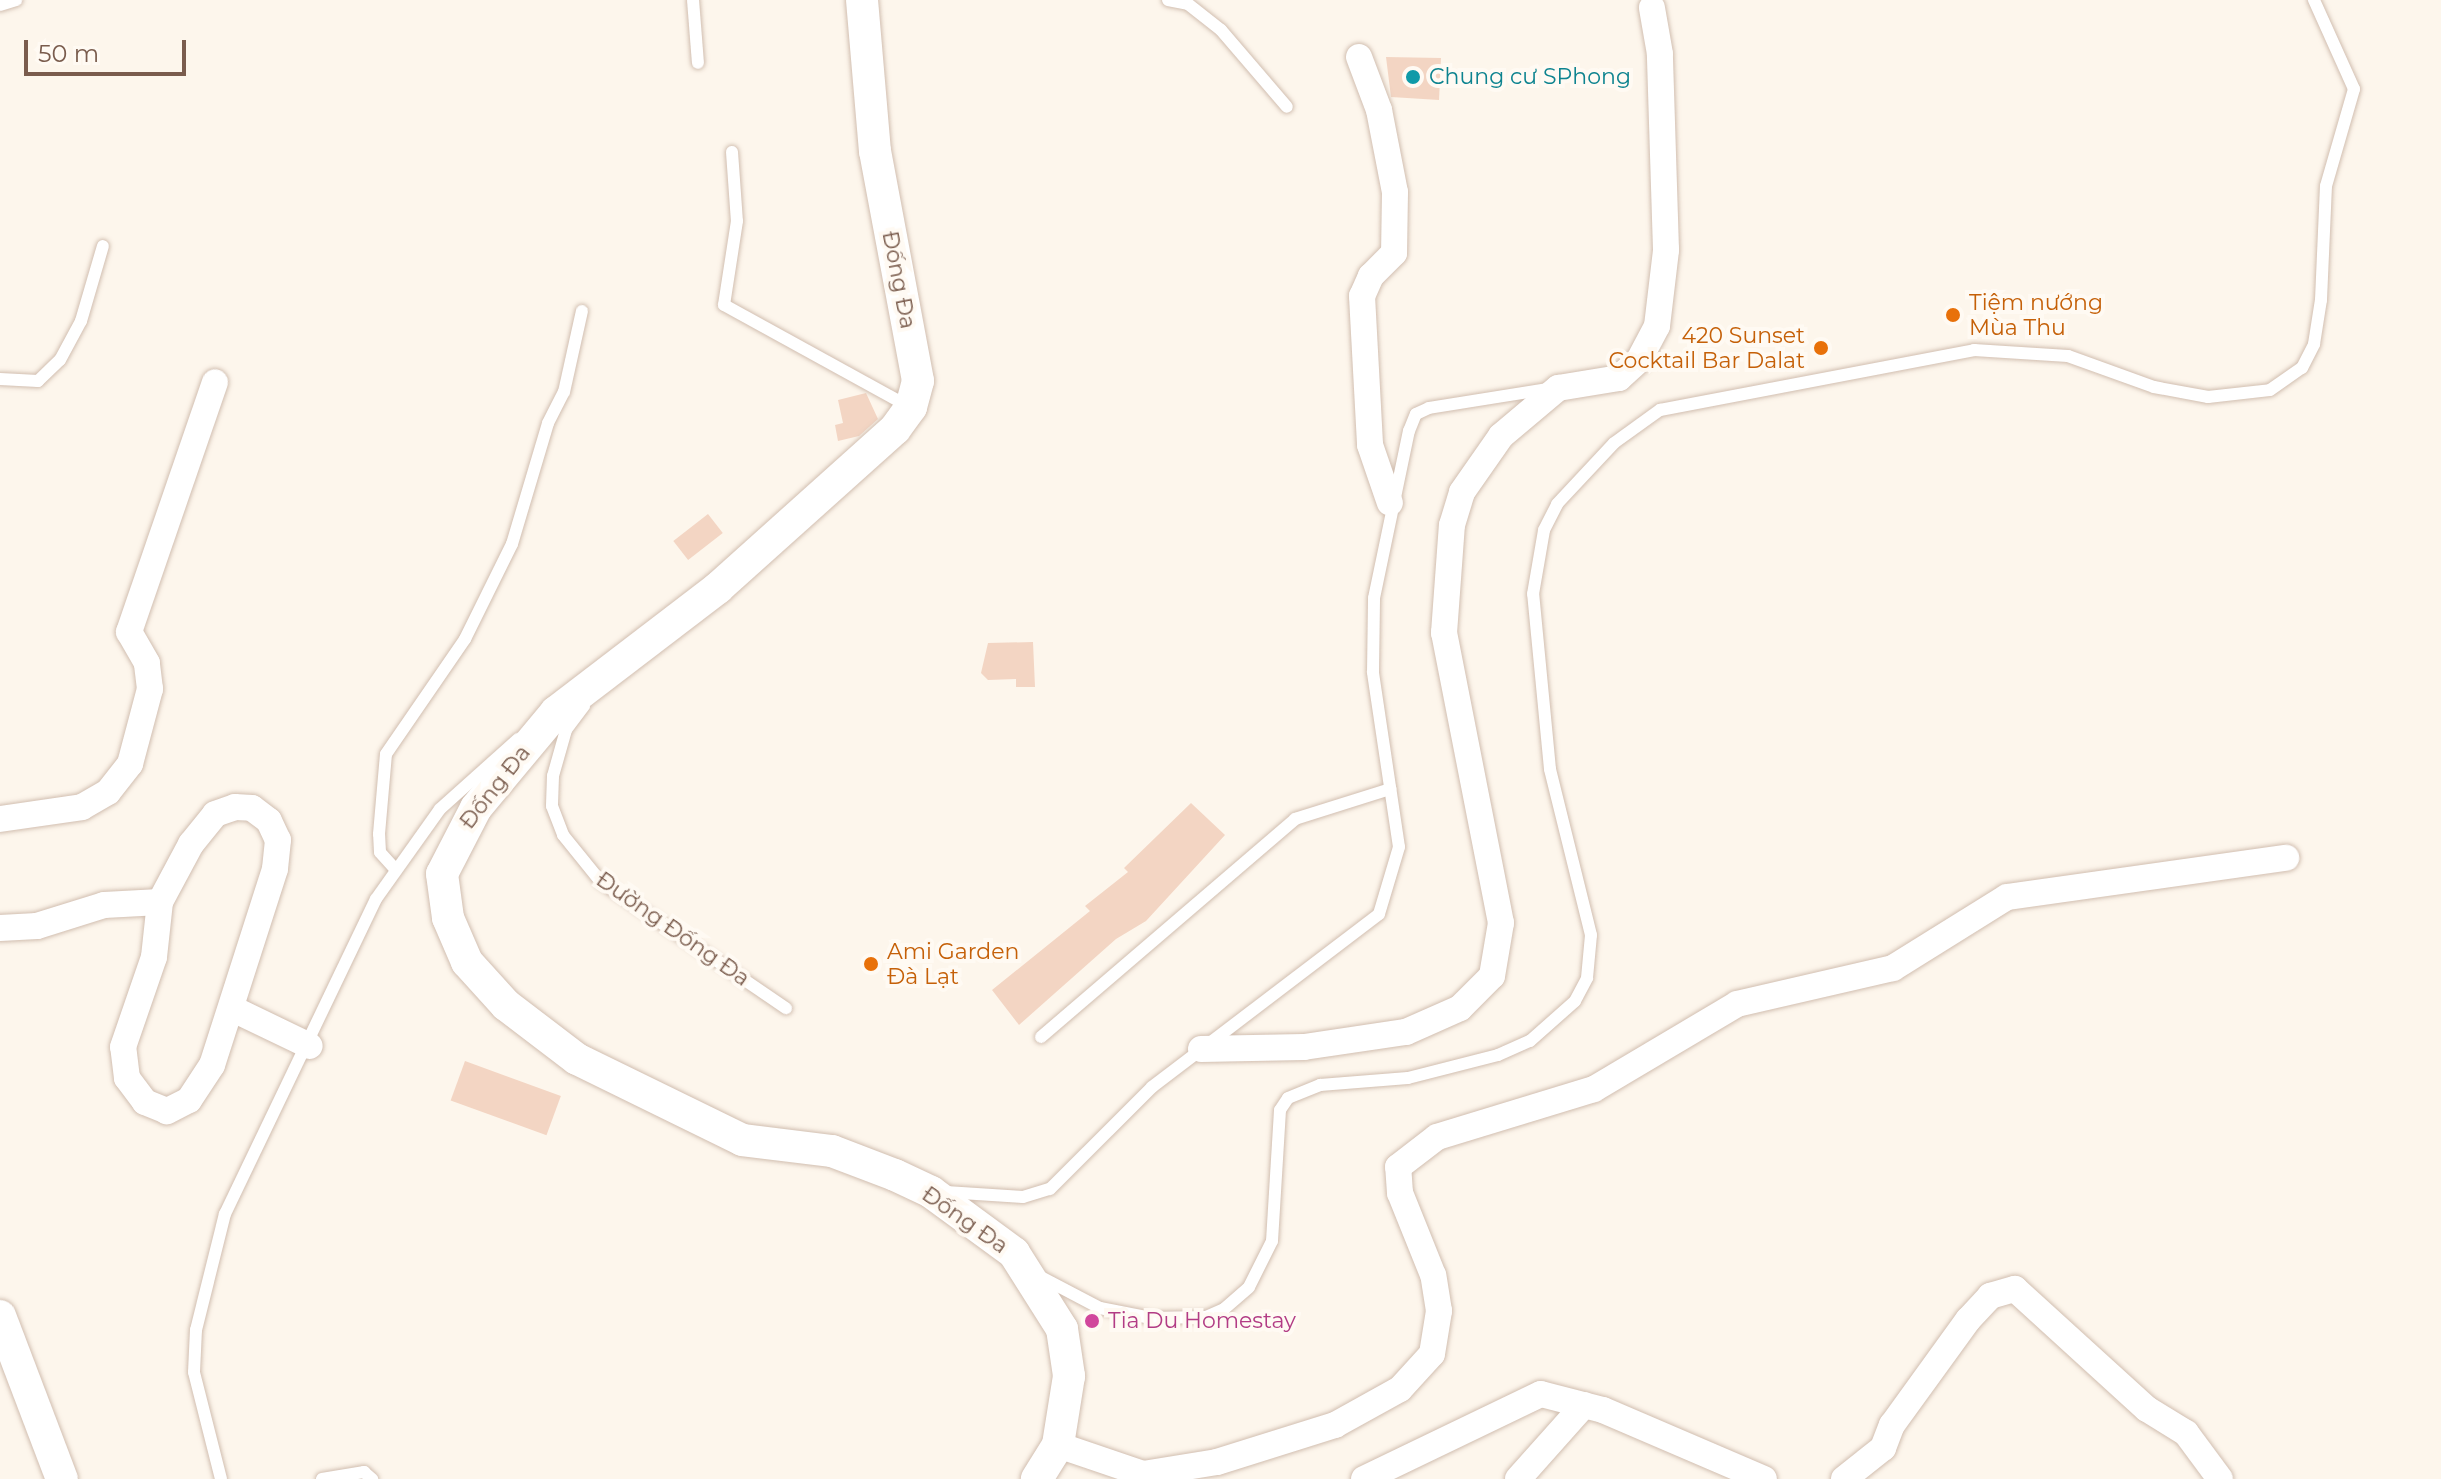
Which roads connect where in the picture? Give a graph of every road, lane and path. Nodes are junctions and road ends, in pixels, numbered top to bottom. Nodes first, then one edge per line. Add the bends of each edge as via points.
1 (16, 0) edge
2 (693, 0) edge
3 (862, 0) edge
4 (1168, 0) edge
5 (2314, 0) edge
6 (0, 5) edge
7 (1652, 8) dead end
8 (1359, 57) dead end
9 (698, 63) dead end
10 (1287, 107) dead end
11 (732, 152) dead end
12 (103, 246) dead end
13 (582, 311) dead end
14 (0, 379) edge
15 (215, 382) dead end
16 (1558, 388) junction
17 (911, 407) junction
18 (1390, 503) junction
19 (610, 671) junction
20 (556, 712) junction
21 (1390, 789) junction
22 (0, 819) edge
23 (2286, 858) dead end
24 (396, 870) junction
25 (160, 902) junction
26 (0, 928) edge
27 (786, 1008) dead end
28 (233, 1009) junction
29 (1041, 1037) dead end
30 (310, 1046) junction
31 (1201, 1049) junction
32 (931, 1192) junction
33 (1023, 1267) junction
34 (0, 1316) edge
35 (1584, 1405) junction
36 (1058, 1445) junction
37 (1150, 1477) edge
38 (62, 1479) edge
39 (221, 1479) edge
40 (322, 1479) edge
41 (372, 1479) edge
42 (1037, 1479) edge
43 (1364, 1479) edge
44 (1518, 1479) edge
45 (1764, 1479) edge
46 (1844, 1479) edge
47 (2220, 1479) edge

1 - 6 lane
2 - 9 lane
3 - 17 street, Đống Đa via 875,151 918,381
4 - 10 lane via 1188,4 1221,30
5 - 33 lane via 2354,89 2326,186 2321,300 2314,344 2302,368 2270,390 2208,397 2154,387 2068,356 1974,350 1660,410 1614,443 1557,504 1544,530 1533,594 1550,769 1591,935 1587,978 1575,1001 1530,1041 1498,1055 1408,1078 1320,1085 1288,1098 1280,1110 1272,1241 1249,1287 1224,1309 1180,1319 1100,1308
7 - 16 street via 1660,54 1663,304 1645,351 1619,378
8 - 18 street via 1379,110 1395,192 1394,253 1371,276 1362,296 1370,445
11 - 17 lane via 737,221 724,305
12 - 14 lane via 81,321 60,360 38,381
13 - 24 lane via 564,392 548,423 512,544 465,639 386,754 379,843
15 - 22 street via 129,632 147,663 150,689 130,764 108,792 82,807
16 - 18 lane via 1416,414
16 - 31 street via 1477,465 1462,492 1446,570 1449,669 1501,923 1492,976 1460,1008 1406,1032 1304,1047
17 - 19 street, Đống Đa via 895,429 718,588
18 - 21 lane via 1371,643
19 - 20 street, Đống Đa
19 - 27 lane, Đường Đống Đa via 557,749 552,806 563,835 601,882
20 - 24 lane via 479,770 440,809
20 - 32 street, Đống Đa via 476,808 442,874 448,918 467,962 506,1005 577,1059 742,1140 832,1151
21 - 29 lane via 1295,819
21 - 31 lane via 1399,847 1379,914
23 - 37 street via 2007,897 1893,968 1737,1004 1594,1089 1437,1137 1398,1167 1411,1229 1439,1295 1436,1340 1426,1365 1373,1404 1291,1442
24 - 30 lane via 376,899
25 - 26 street via 104,905 37,926
25 - 28 street via 215,814 252,808 269,821 278,840 275,869
25 - 28 street via 154,957 123,1047 127,1078 145,1102 167,1111 189,1100 212,1065
28 - 30 street
30 - 39 lane via 225,1214 205,1288 194,1372
31 - 32 lane via 1100,1133 1050,1189 1023,1197
32 - 33 street, Đống Đa via 1014,1253
33 - 36 street, Đống Đa via 1062,1329 1069,1376
34 - 38 street
35 - 43 street via 1527,1396 1470,1432
35 - 44 street
35 - 45 street
36 - 37 street
36 - 42 street, Đống Đa
40 - 41 lane via 364,1472
46 - 47 street via 1883,1448 1892,1425 1968,1320 1990,1296 2015,1289 2147,1409 2186,1433

